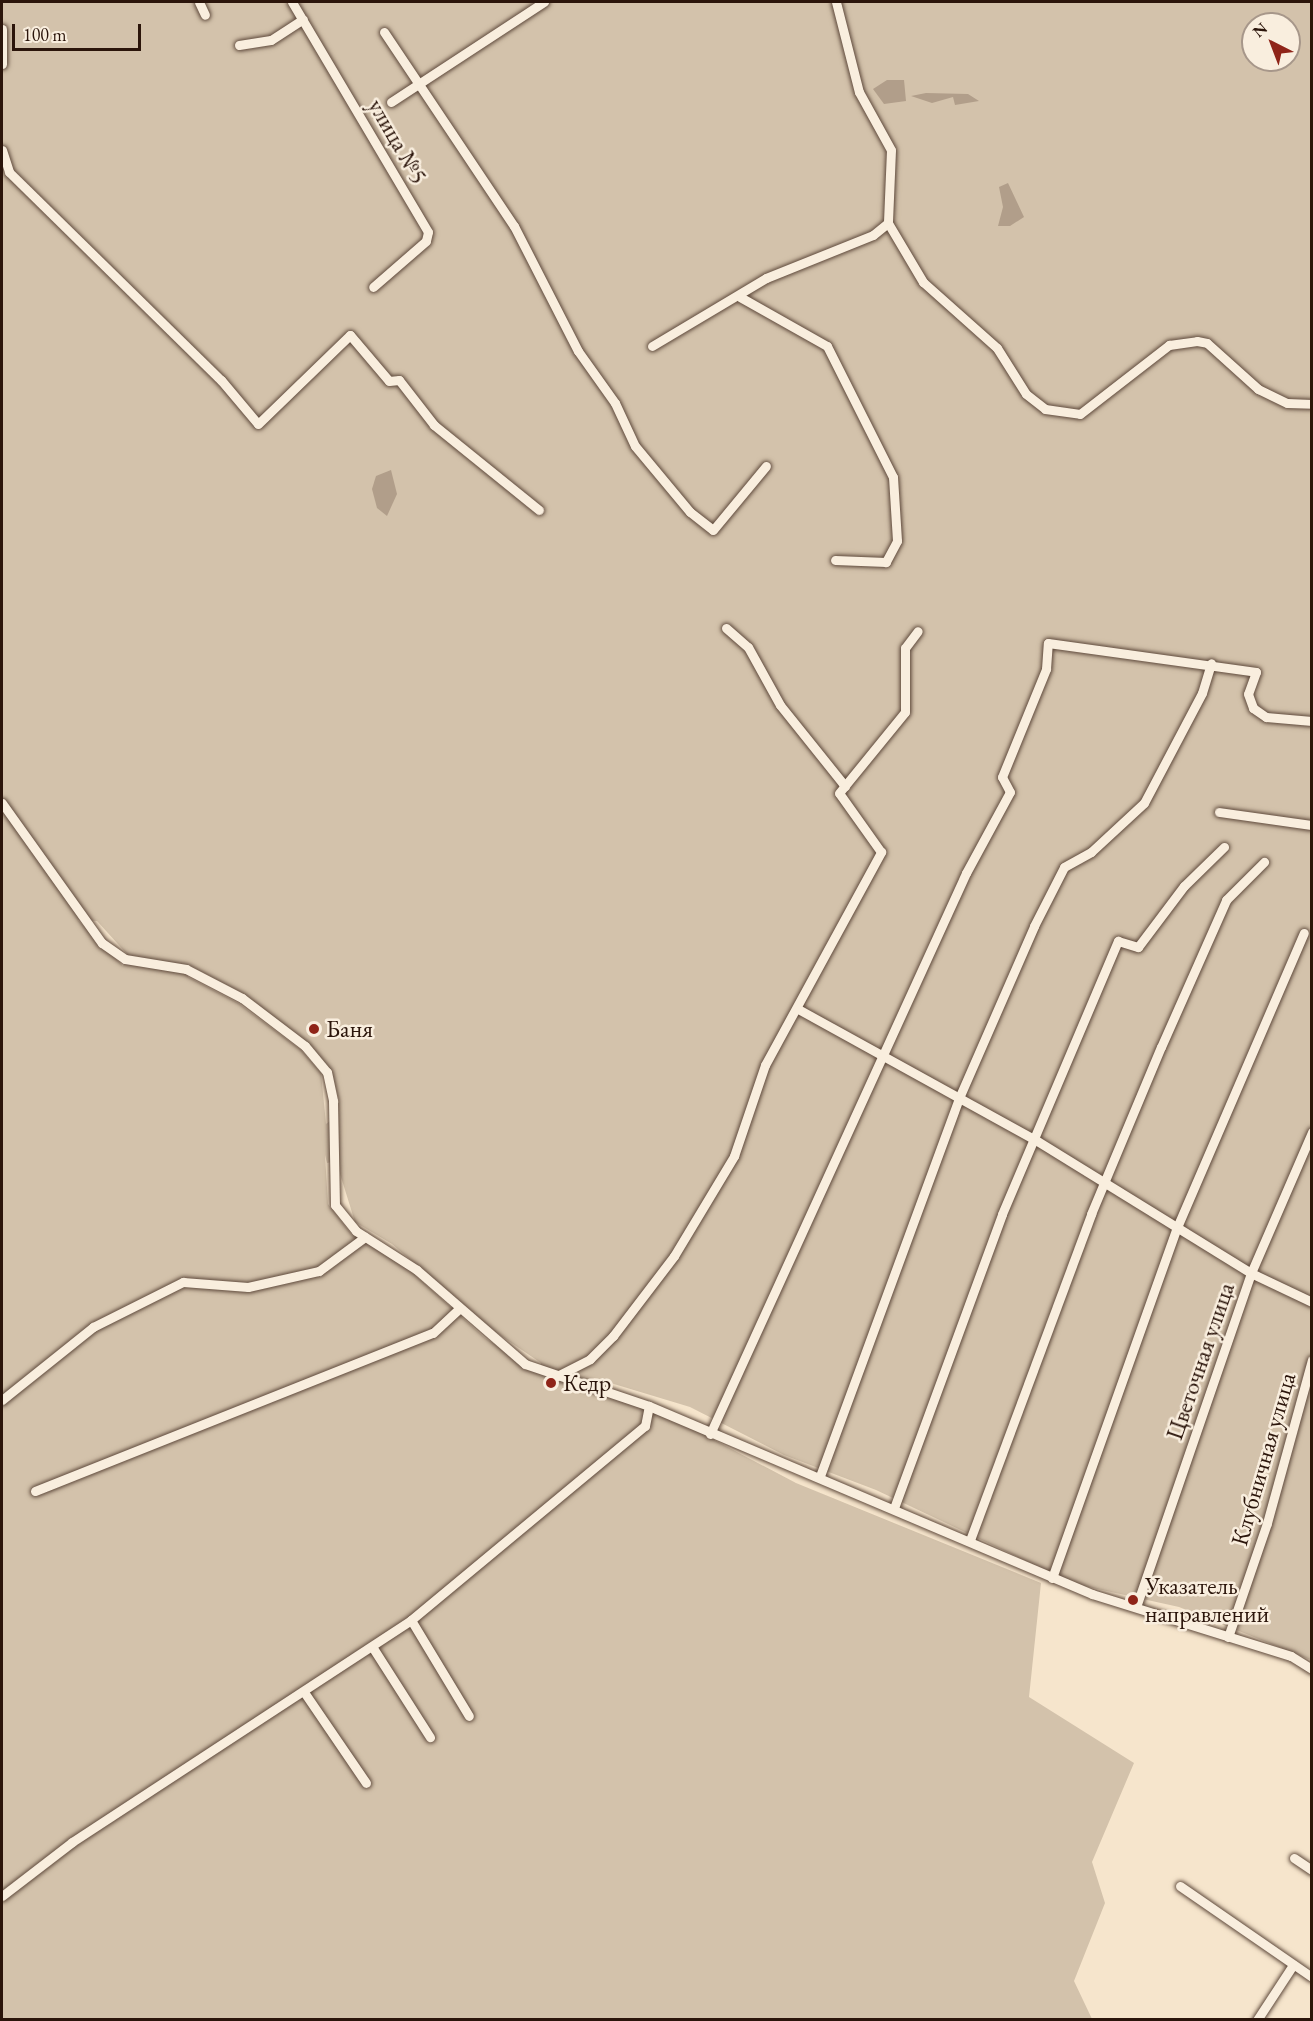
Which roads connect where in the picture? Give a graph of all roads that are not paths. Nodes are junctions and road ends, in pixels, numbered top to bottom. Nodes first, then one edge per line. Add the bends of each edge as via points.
1 (199, 2) edge
2 (292, 2) edge
3 (526, 2) edge
4 (544, 2) edge
5 (836, 2) edge
6 (534, 9) junction
7 (205, 15) dead end
8 (303, 19) junction
9 (2, 28) edge
10 (384, 32) dead end
11 (239, 45) dead end
12 (2, 64) edge
13 (421, 86) junction
14 (392, 102) dead end
15 (2, 150) edge
16 (888, 223) junction
17 (373, 287) dead end
18 (740, 297) junction
19 (652, 346) dead end
20 (1311, 404) edge
21 (766, 466) dead end
22 (540, 510) dead end
23 (835, 560) dead end
24 (726, 628) dead end
25 (918, 631) dead end
26 (1211, 663) junction
27 (1311, 720) edge
28 (845, 786) junction
29 (2, 803) edge
30 (1219, 812) dead end
31 (1311, 825) edge
32 (1224, 847) dead end
33 (1264, 862) dead end
34 (1304, 933) dead end
35 (800, 1010) junction
36 (882, 1055) junction
37 (959, 1098) junction
38 (1311, 1132) edge
39 (1034, 1139) junction
40 (1107, 1185) junction
41 (1178, 1225) junction
42 (365, 1237) junction
43 (1251, 1273) junction
44 (1311, 1302) edge
45 (459, 1309) junction
46 (1311, 1360) edge
47 (557, 1376) junction
48 (2, 1400) edge
49 (649, 1406) junction
50 (710, 1434) junction
51 (819, 1476) junction
52 (34, 1491) dead end
53 (894, 1508) junction
54 (969, 1540) junction
55 (1052, 1578) junction
56 (1136, 1607) junction
57 (411, 1620) junction
58 (1228, 1637) junction
59 (373, 1648) junction
60 (1311, 1669) edge
61 (304, 1692) junction
62 (469, 1716) dead end
63 (430, 1737) dead end
64 (366, 1783) dead end
65 (1294, 1858) dead end
66 (1311, 1870) edge
67 (1180, 1887) dead end
68 (2, 1896) edge
69 (1293, 1965) junction
70 (1311, 1977) edge
71 (1257, 2019) edge

1 - 7 street
2 - 8 street, улица №5
3 - 6 street
4 - 6 street
5 - 16 street via 859,92 891,150
6 - 13 street
8 - 11 street via 271,40
8 - 17 street, улица №5 via 428,232 426,241
9 - 12 street
10 - 13 street
13 - 14 street
13 - 21 street via 514,226 578,351 615,403 635,446 690,512 713,530
15 - 22 street via 9,172 227,386 258,424 350,335 389,381 399,380 434,425
16 - 18 street via 873,235 766,278
16 - 20 street via 923,282 997,348 1026,394 1045,409 1080,414 1169,345 1197,341 1208,343 1258,389 1287,403
18 - 19 street
18 - 23 street via 826,346 848,378 893,477 897,542 886,562
24 - 28 street via 748,646 780,705
25 - 28 street via 905,648 905,712
26 - 27 street via 1256,672 1248,694 1253,708 1266,717
26 - 36 street via 1048,643 1046,669 1002,777 1010,792 966,873
26 - 37 street via 1202,693 1144,803 1091,852 1064,867
28 - 35 street via 839,793 881,852
29 - 42 street via 102,943 125,959 186,969 243,999 305,1046 327,1072 333,1101 335,1205
30 - 31 street
32 - 39 street via 1184,886 1138,947 1118,941
33 - 40 street via 1226,900
34 - 41 street
35 - 36 street
35 - 47 street via 765,1065 734,1156 674,1256 613,1336 590,1359
36 - 37 street
36 - 50 street
37 - 39 street
37 - 51 street
38 - 43 street, Цветочная улица
39 - 40 street
39 - 53 street
40 - 41 street
40 - 54 street via 1091,1214
41 - 43 street
41 - 55 street
42 - 45 street via 417,1270
42 - 48 street via 319,1271 248,1287 183,1282 93,1327
43 - 44 street
43 - 56 street, Цветочная улица
45 - 47 street via 525,1364
45 - 52 street via 433,1333
46 - 58 street, Клубничная улица via 1267,1523
47 - 49 street
49 - 50 street
49 - 57 street via 645,1426
50 - 51 street via 779,1465
51 - 53 street
53 - 54 street
54 - 55 street
55 - 56 street
56 - 58 street
57 - 59 street
57 - 62 street
58 - 60 street via 1291,1656
59 - 61 street
59 - 63 street
61 - 64 street
61 - 68 street via 72,1842
65 - 66 street
67 - 69 street
69 - 70 street
69 - 71 street

